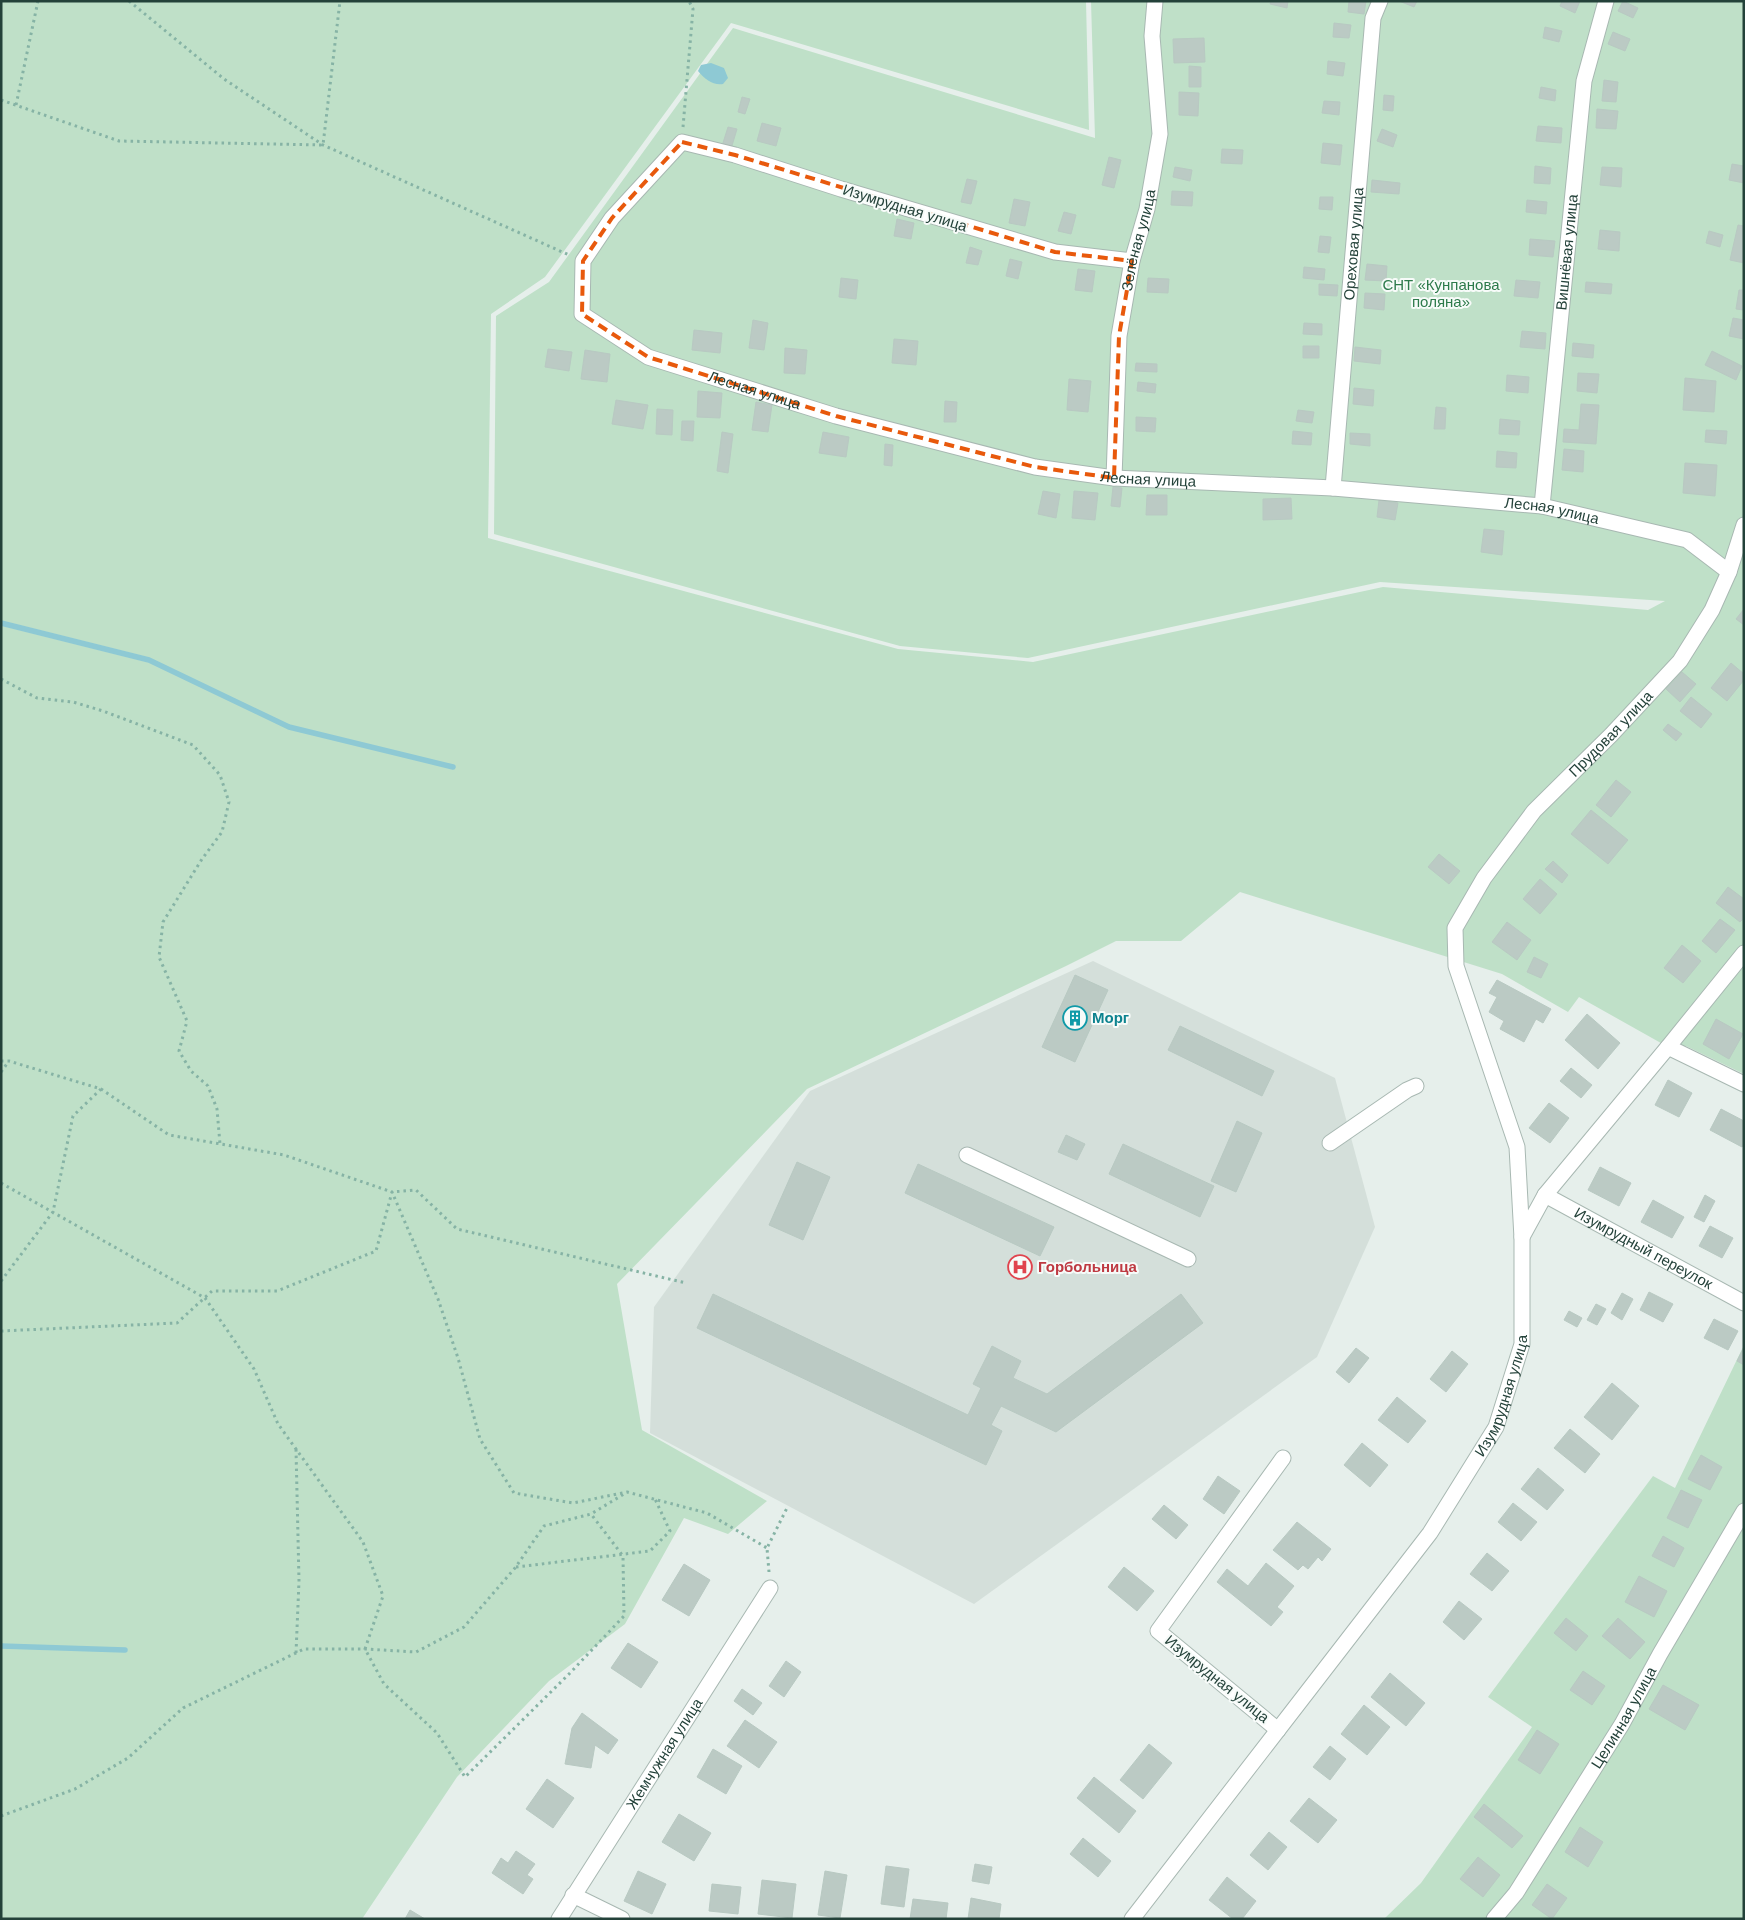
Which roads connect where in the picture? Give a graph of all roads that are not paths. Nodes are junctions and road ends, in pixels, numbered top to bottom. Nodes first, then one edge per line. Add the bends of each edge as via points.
1 (1155, 1) edge
2 (1380, 1) edge
3 (1606, 1) edge
4 (1132, 261) junction
5 (582, 314) joint
6 (1114, 478) junction
7 (1333, 488) junction
8 (1542, 506) junction
9 (1744, 525) edge
10 (1729, 572) junction
11 (1744, 953) edge
12 (1668, 1047) junction
13 (1744, 1084) edge
14 (1416, 1086) dead end
15 (1330, 1143) dead end
16 (967, 1155) dead end
17 (1545, 1195) junction
18 (1522, 1238) junction
19 (1188, 1259) dead end
20 (1744, 1303) edge
21 (1283, 1458) dead end
22 (1744, 1510) edge
23 (770, 1588) road end
24 (1278, 1730) junction
25 (573, 1895) junction
26 (559, 1919) edge
27 (622, 1919) edge
28 (1132, 1919) edge
29 (1494, 1919) edge

1 - 4 street, Зелёная улица via 1152,36 1160,134 1147,209
2 - 7 street, Ореховая улица via 1373,18
3 - 8 street, Вишнёвая улица via 1584,81
4 - 5 street, Изумрудная улица via 1055,252 735,154 682,142 612,218 583,261
4 - 6 street, Зелёная улица via 1119,336
5 - 6 street, Лесная улица via 648,357 836,416 1035,467
6 - 7 street, Лесная улица
7 - 8 street, Лесная улица
8 - 10 street, Лесная улица via 1687,540
9 - 10 street, Прудовая улица
10 - 18 street, Прудовая улица via 1712,610 1680,660 1611,735 1534,811 1484,878 1455,928 1456,966 1482,1055 1516,1147
11 - 12 street, Изумрудная улица
12 - 13 street
12 - 17 street, Изумрудная улица
14 - 15 street
16 - 19 street
17 - 18 street, Изумрудная улица
17 - 20 street, Изумрудный переулок
18 - 24 street, Изумрудная улица via 1522,1344 1496,1428 1430,1533
21 - 24 street, Изумрудная улица via 1158,1631
22 - 29 street, Целинная улица via 1622,1724 1516,1893
23 - 25 street, Жемчужная улица
24 - 28 street, Изумрудная улица
25 - 26 street, Жемчужная улица
25 - 27 street

